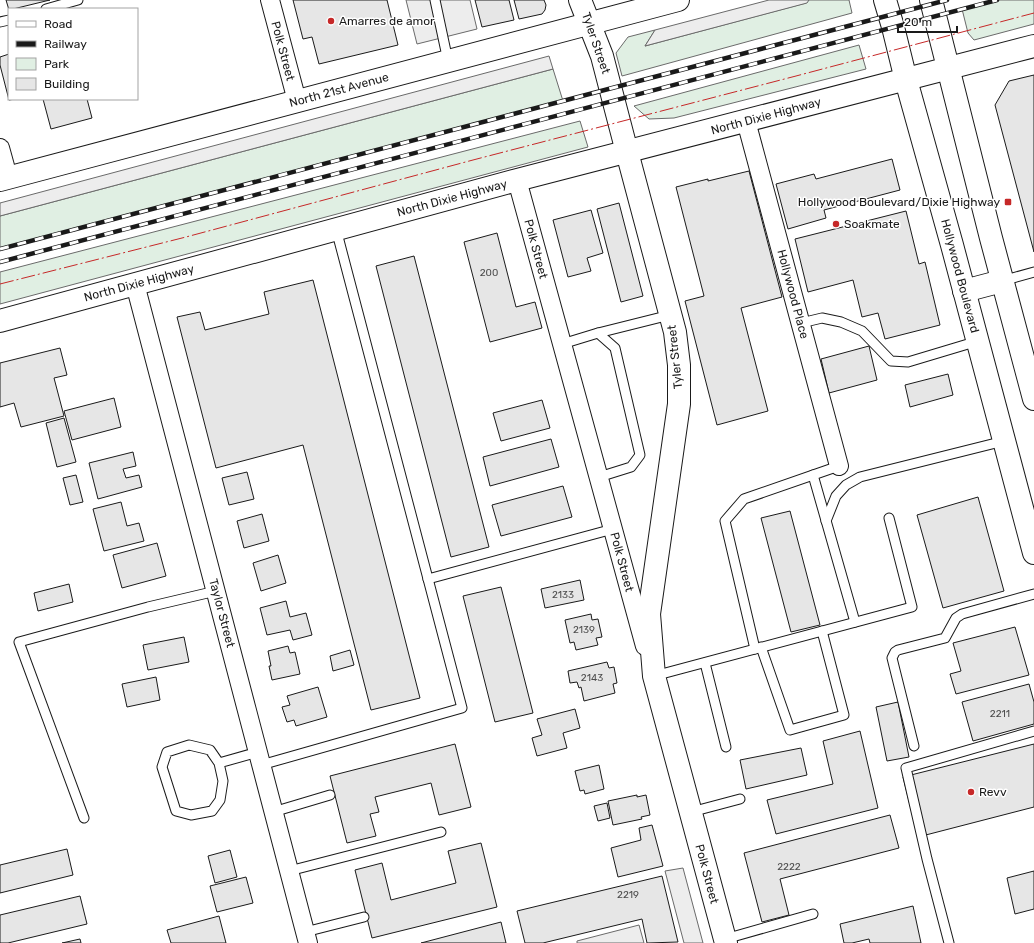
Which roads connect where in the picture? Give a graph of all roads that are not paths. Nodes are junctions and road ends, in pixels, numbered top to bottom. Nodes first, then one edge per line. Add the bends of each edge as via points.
1 (78, 0) edge
2 (270, 0) edge
3 (435, 0) edge
4 (580, 0) edge
5 (678, 0) edge
6 (885, 0) edge
7 (917, 0) edge
8 (931, 0) edge
9 (50, 8) edge
10 (589, 24) junction
11 (1034, 46) edge
12 (448, 61) junction
13 (942, 70) junction
14 (906, 80) junction
15 (297, 101) junction
16 (746, 121) junction
17 (0, 148) edge
18 (627, 152) junction
19 (4, 178) edge
20 (516, 180) junction
21 (336, 229) junction
22 (1000, 272) junction
23 (1034, 272) edge
24 (135, 284) junction
25 (964, 291) junction
26 (670, 314) junction
27 (0, 321) edge
28 (801, 323) junction
29 (598, 333) junction
30 (978, 341) junction
31 (562, 344) junction
32 (1034, 399) edge
33 (1004, 441) junction
34 (839, 466) joint
35 (813, 475) junction
36 (599, 477) junction
37 (889, 518) dead end
38 (826, 521) junction
39 (613, 529) junction
40 (1034, 553) edge
41 (428, 579) junction
42 (216, 591) junction
43 (1034, 594) edge
44 (855, 622) junction
45 (822, 631) junction
46 (758, 648) junction
47 (705, 662) junction
48 (654, 676) junction
49 (1034, 732) edge
50 (914, 746) dead end
51 (726, 747) dead end
52 (259, 758) junction
53 (220, 763) junction
54 (330, 795) dead end
55 (740, 799) dead end
56 (273, 812) junction
57 (691, 812) junction
58 (84, 818) dead end
59 (442, 832) dead end
60 (289, 871) junction
61 (813, 914) dead end
62 (364, 917) dead end
63 (307, 938) edge
64 (726, 941) edge
65 (949, 943) edge

1 - 9 lane
2 - 15 street, Polk Street
3 - 12 lane
4 - 10 main road, Tyler Street
5 - 10 main road, North 21st Avenue
6 - 14 main road, Hollywood Boulevard
7 - 13 main road
8 - 13 main road
10 - 12 main road, North 21st Avenue
10 - 18 main road, Tyler Street via 602,56
11 - 13 main road, North Dixie Highway
12 - 15 main road, North 21st Avenue
13 - 14 main road, North Dixie Highway
13 - 22 main road
14 - 16 main road, North Dixie Highway
14 - 25 main road, Hollywood Boulevard
15 - 19 main road, North 21st Avenue
16 - 18 main road, North Dixie Highway
16 - 28 street, Hollywood Place
17 - 19 street
18 - 20 main road, North Dixie Highway
18 - 26 main road, Tyler Street
20 - 21 main road, North Dixie Highway
20 - 31 street, Polk Street
21 - 24 main road, North Dixie Highway
21 - 41 lane
22 - 23 lane
22 - 25 main road
22 - 32 main road
24 - 27 main road, North Dixie Highway
24 - 42 street, Taylor Street
25 - 30 main road, Hollywood Boulevard
26 - 29 lane
26 - 48 main road, Tyler Street via 675,332 679,404 649,614
28 - 30 lane via 822,318 842,322 862,331 891,361 908,362
28 - 34 street, Hollywood Place
29 - 31 lane
29 - 36 lane via 614,348 640,456 631,467
30 - 33 main road, Hollywood Boulevard
31 - 36 street, Polk Street
33 - 38 lane via 860,477 846,485 836,496
33 - 40 main road, Hollywood Boulevard
34 - 35 lane
35 - 38 lane
35 - 46 lane via 744,499 725,521
36 - 39 street, Polk Street
37 - 44 lane via 912,607
38 - 44 lane
39 - 41 lane
39 - 48 street, Polk Street
41 - 52 lane via 462,708
42 - 52 street, Taylor Street
42 - 58 lane via 19,642
43 - 50 lane via 962,614 956,618 945,638 895,652 892,658
44 - 45 lane
45 - 46 lane
45 - 46 lane via 844,715 790,730
46 - 47 lane
47 - 48 lane
47 - 51 lane
48 - 57 main road, Polk Street
49 - 65 lane via 906,768
52 - 53 lane
52 - 56 street, Taylor Street
53 - 53 lane via 210,750 189,745 167,752 162,767 176,811 191,815 212,811 220,800 223,780
54 - 56 lane
55 - 57 lane
56 - 60 street, Taylor Street
57 - 64 main road, Polk Street
59 - 60 lane
60 - 63 street, Taylor Street
61 - 64 lane
62 - 63 lane

